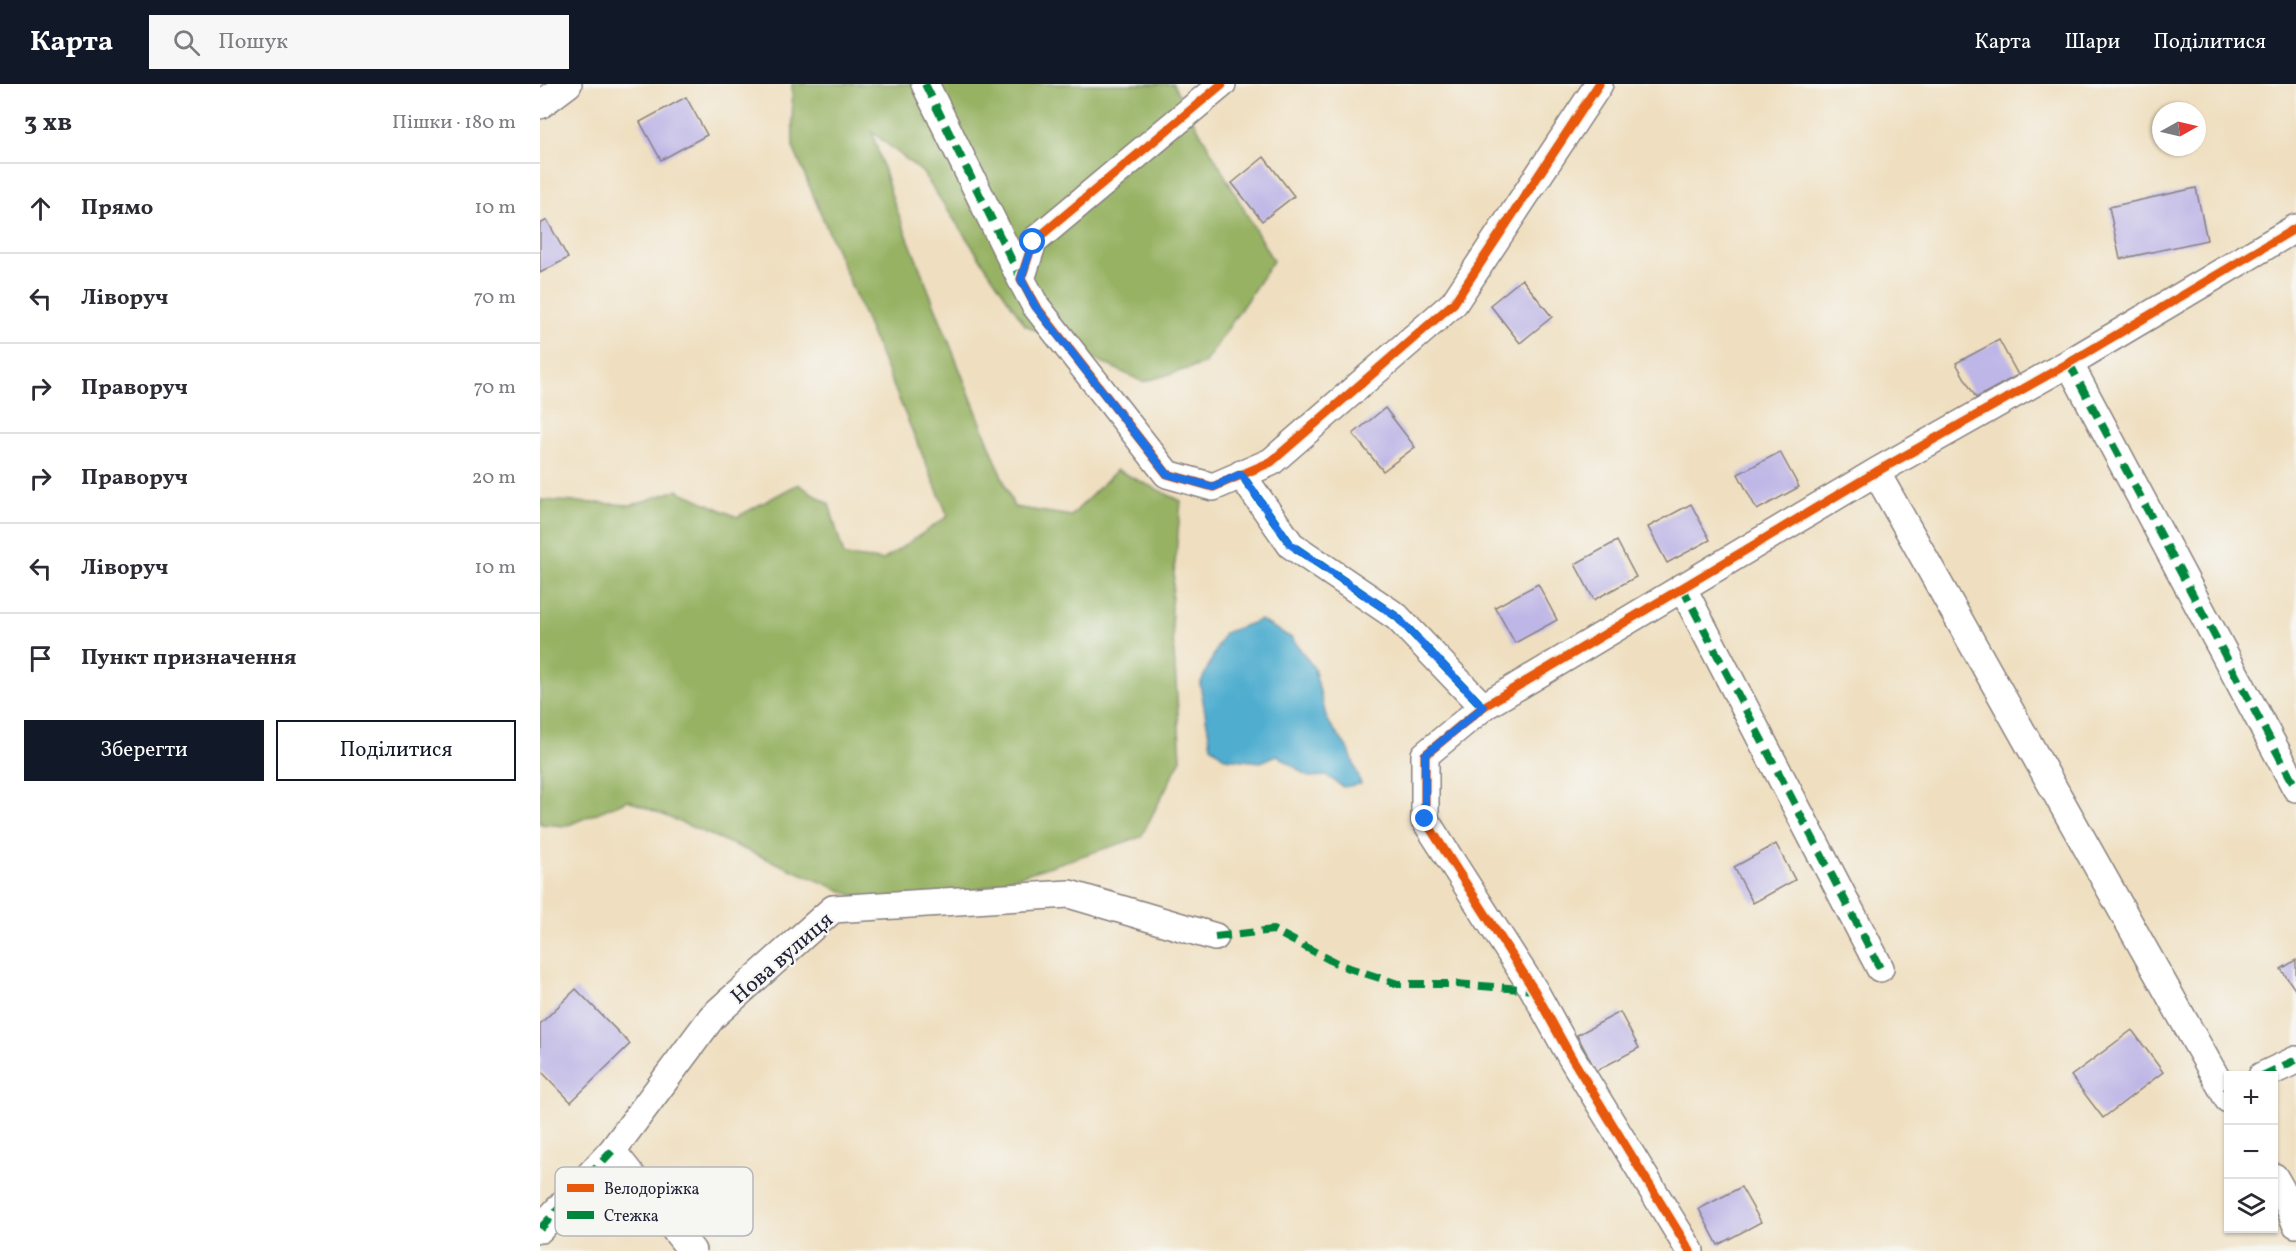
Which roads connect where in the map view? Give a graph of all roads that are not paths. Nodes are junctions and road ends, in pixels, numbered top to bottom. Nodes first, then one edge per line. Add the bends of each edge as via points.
1 (568, 84) edge
2 (925, 84) edge
3 (1222, 84) edge
4 (1599, 84) edge
5 (540, 105) edge
6 (2296, 228) edge
7 (1021, 279) junction
8 (2069, 363) junction
9 (1876, 472) junction
10 (1241, 474) junction
11 (1682, 587) junction
12 (1483, 707) junction
13 (2296, 789) edge
14 (1215, 937) dead end
15 (1880, 968) dead end
16 (2296, 1060) edge
17 (2273, 1071) edge
18 (2224, 1089) edge
19 (612, 1151) junction
20 (597, 1167) edge
21 (625, 1167) edge
22 (2275, 1179) edge
23 (555, 1213) edge
24 (2296, 1224) edge
25 (540, 1229) edge
26 (680, 1236) edge
27 (692, 1251) edge
28 (1690, 1251) edge

1 - 5 street
2 - 7 street
3 - 7 street via 1033,242
4 - 10 street via 1454,303 1271,462
6 - 8 street
7 - 10 street via 1035,306 1167,474 1213,487
8 - 9 street
8 - 13 street
9 - 11 street
9 - 18 street
10 - 12 street via 1291,545 1397,617
11 - 12 street
11 - 15 street
12 - 28 street via 1425,755 1425,819 1534,990
14 - 19 street, Нова вулиця via 1069,894 833,909 712,1017
16 - 17 street
19 - 20 street, Нова вулиця
19 - 21 street
22 - 24 street
23 - 25 street, Нова вулиця
26 - 27 street

